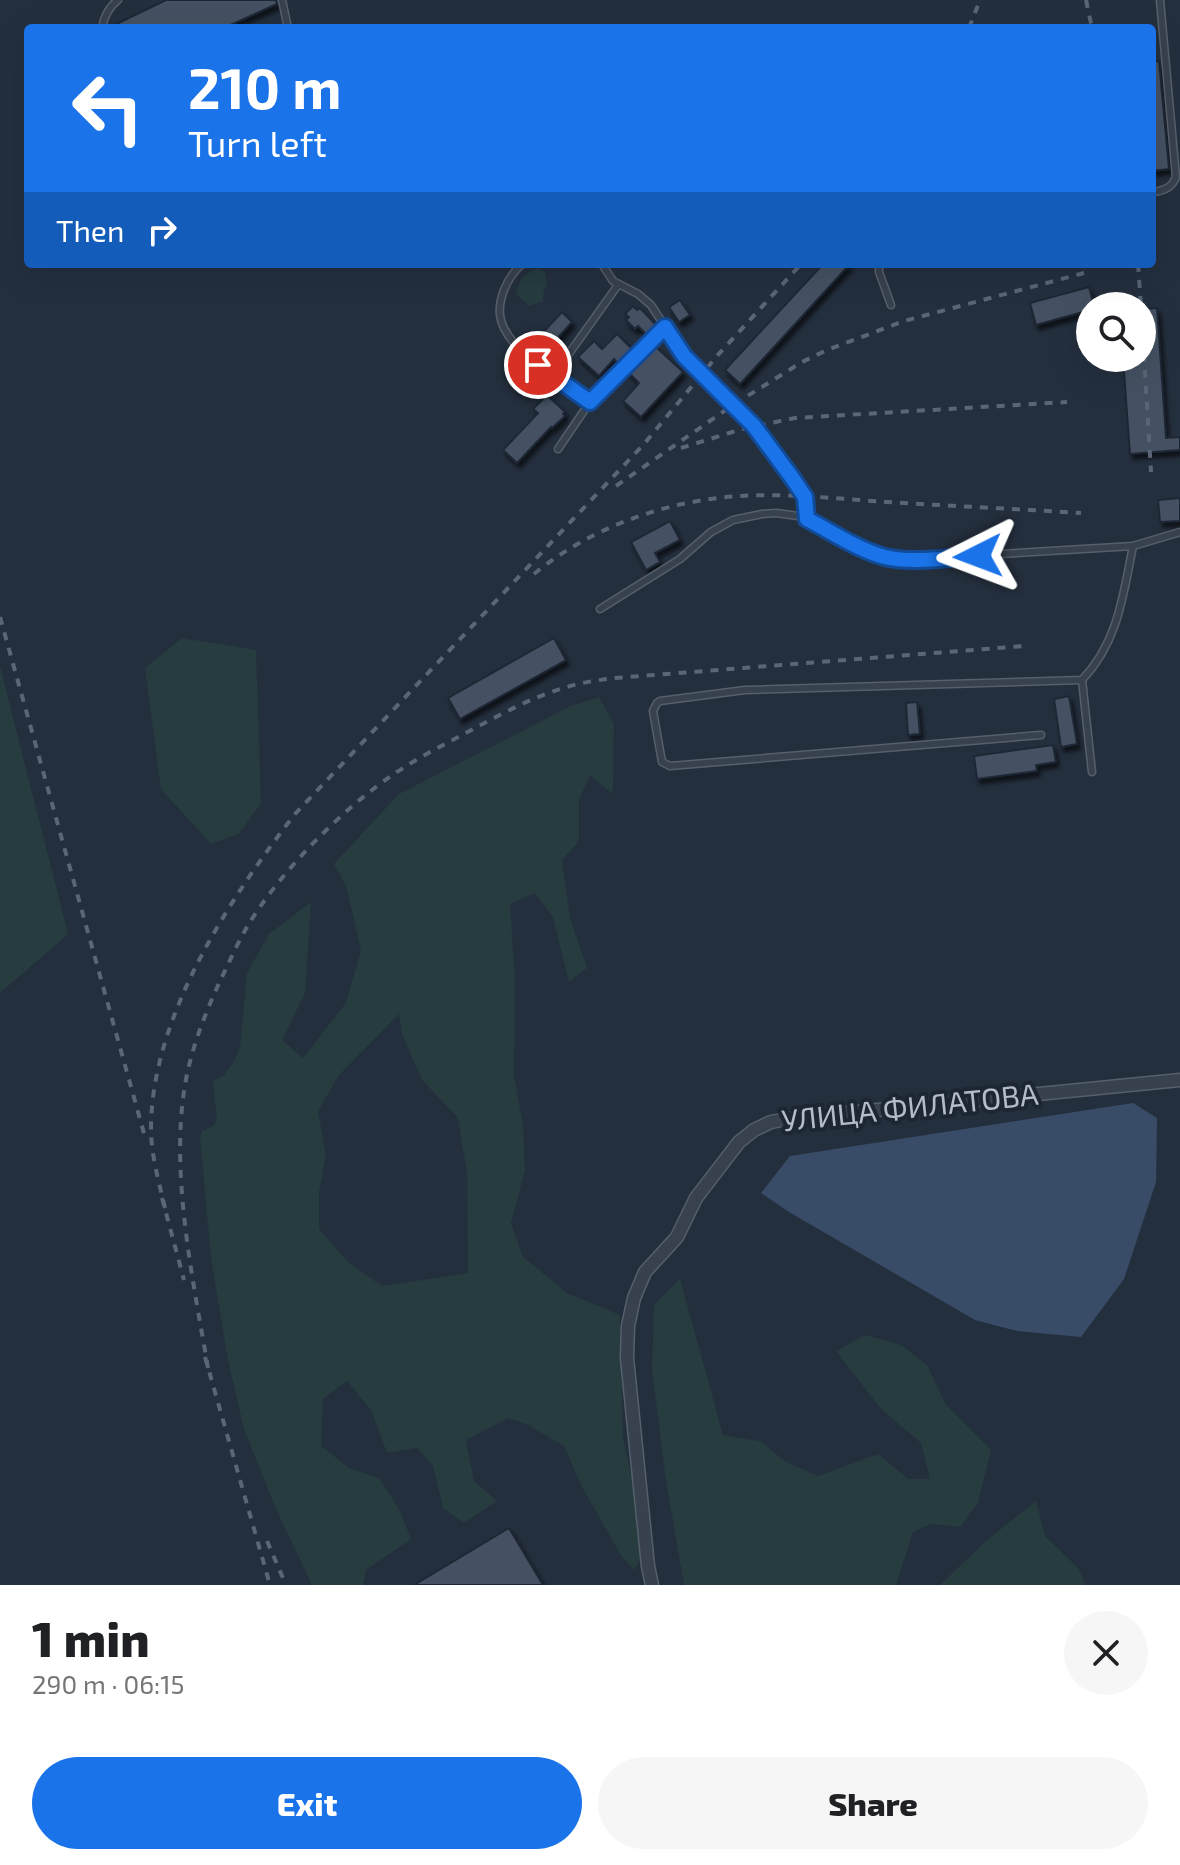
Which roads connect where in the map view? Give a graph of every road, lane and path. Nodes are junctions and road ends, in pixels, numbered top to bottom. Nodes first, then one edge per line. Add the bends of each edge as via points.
1 (118, 0) edge
2 (282, 0) edge
3 (1160, 0) edge
4 (103, 24) edge
5 (287, 24) edge
6 (1156, 191) edge
7 (518, 268) edge
8 (605, 268) edge
9 (879, 268) edge
10 (618, 285) junction
11 (891, 305) dead end
12 (665, 327) junction
13 (553, 376) junction
14 (590, 402) junction
15 (558, 449) dead end
16 (807, 519) junction
17 (1180, 532) edge
18 (1133, 546) junction
19 (600, 609) dead end
20 (1082, 680) junction
21 (1041, 735) dead end
22 (1092, 772) dead end
23 (1180, 1080) edge
24 (652, 1585) edge

1 - 4 lane
2 - 5 lane
3 - 6 lane via 1176,177 1170,186
7 - 13 lane via 506,285 500,318 514,343
8 - 10 lane
9 - 11 lane
10 - 12 lane via 645,299
10 - 13 lane
12 - 14 lane
12 - 16 lane via 684,356 754,426 805,497
13 - 14 lane
14 - 15 lane
16 - 18 lane via 870,552 901,560
16 - 19 lane via 776,513 733,520
17 - 18 lane
18 - 20 lane via 1111,640
20 - 21 lane via 735,691 660,701 653,711 662,762 670,766
20 - 22 lane
23 - 24 street, УЛИЦА ФИЛАТОВА via 787,1119 762,1126 739,1142 696,1198 677,1237 645,1272 631,1311 627,1369

